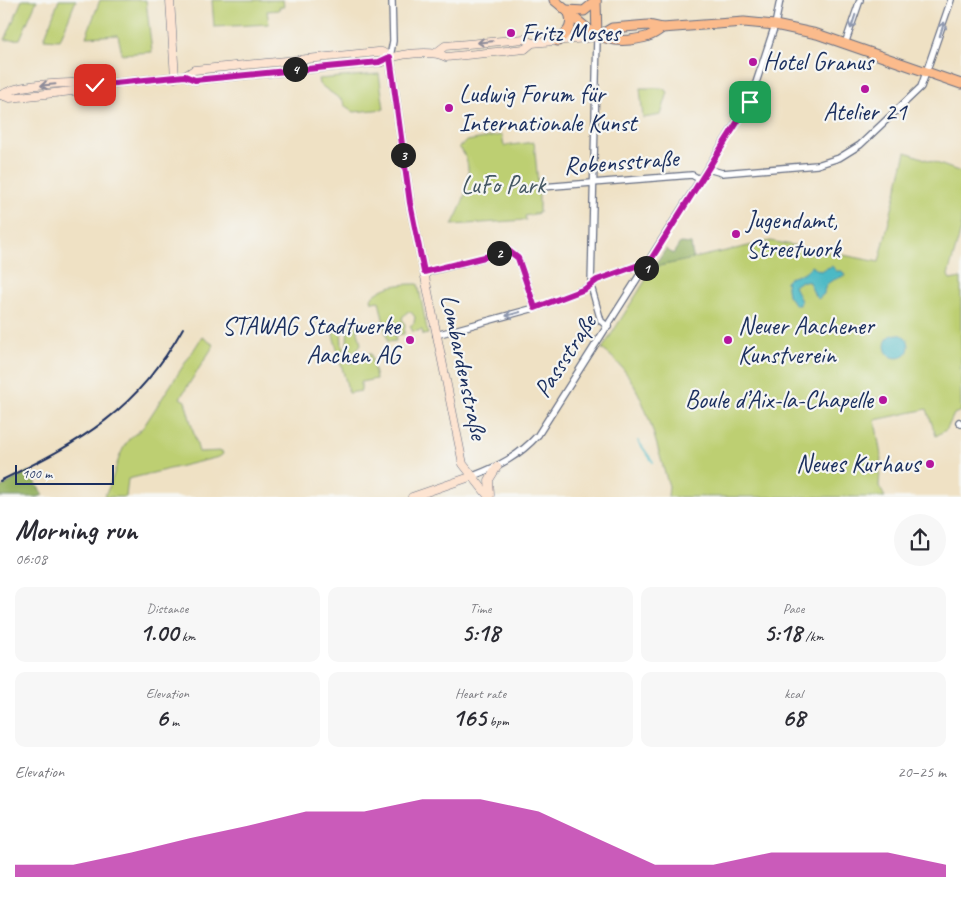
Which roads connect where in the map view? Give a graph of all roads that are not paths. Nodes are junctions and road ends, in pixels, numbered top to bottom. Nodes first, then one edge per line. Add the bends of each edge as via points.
1 (170, 0) edge
2 (392, 0) edge
3 (554, 0) edge
4 (596, 0) edge
5 (780, 0) edge
6 (860, 0) edge
7 (951, 0) edge
8 (567, 11) junction
9 (775, 25) junction
10 (662, 28) junction
11 (597, 37) junction
12 (558, 41) junction
13 (532, 43) junction
14 (845, 44) junction
15 (437, 52) junction
16 (390, 57) junction
17 (927, 72) junction
18 (175, 78) junction
19 (961, 84) edge
20 (1, 95) edge
21 (708, 169) junction
22 (702, 180) junction
23 (594, 183) junction
24 (542, 186) dead end
25 (645, 269) junction
26 (424, 272) junction
27 (591, 286) junction
28 (535, 308) junction
29 (608, 327) junction
30 (436, 334) junction
31 (497, 467) junction
32 (473, 476) junction
33 (412, 497) edge
34 (489, 497) edge

1 - 18 main road
2 - 16 street
3 - 8 main road
4 - 8 main road via 584,10
4 - 11 main road
5 - 9 street, Passstraße
6 -> 14 street
17 -> 7 street, Robensstraße
8 - 11 main road
8 - 12 main road via 572,20 570,29
9 - 10 main road via 735,22
9 - 14 main road via 796,28
9 - 21 street, Passstraße via 754,94
10 - 11 main road via 648,25 612,28
10 - 11 main road via 651,37 613,42
11 - 12 main road
11 - 23 street
12 - 13 main road
13 -> 15 main road via 524,38 445,46
13 - 15 main road via 525,49 446,57
14 - 17 main road
15 - 16 main road
16 - 18 main road via 379,62 195,80 185,76
16 - 26 main road, Lombardenstraße via 409,196
17 - 19 main road
17 - 21 street, Robensstraße via 921,87 863,142 840,158 817,165 722,172
18 - 20 main road via 10,89
21 - 22 street, Passstraße
22 - 23 street, Robensstraße via 692,175
22 - 25 street, Passstraße
23 - 24 street, Robensstraße
23 - 27 street
25 - 27 street via 636,266 597,280
25 - 29 street, Passstraße
26 - 28 street via 509,251 518,258
26 - 30 main road, Lombardenstraße
27 - 28 street
27 - 29 street via 602,321
28 -> 30 street
29 - 31 street, Passstraße via 538,435 524,450
30 - 32 main road, Lombardenstraße via 463,464
31 - 32 street, Passstraße
31 - 34 main road via 488,480
32 - 33 main road
32 - 34 main road

